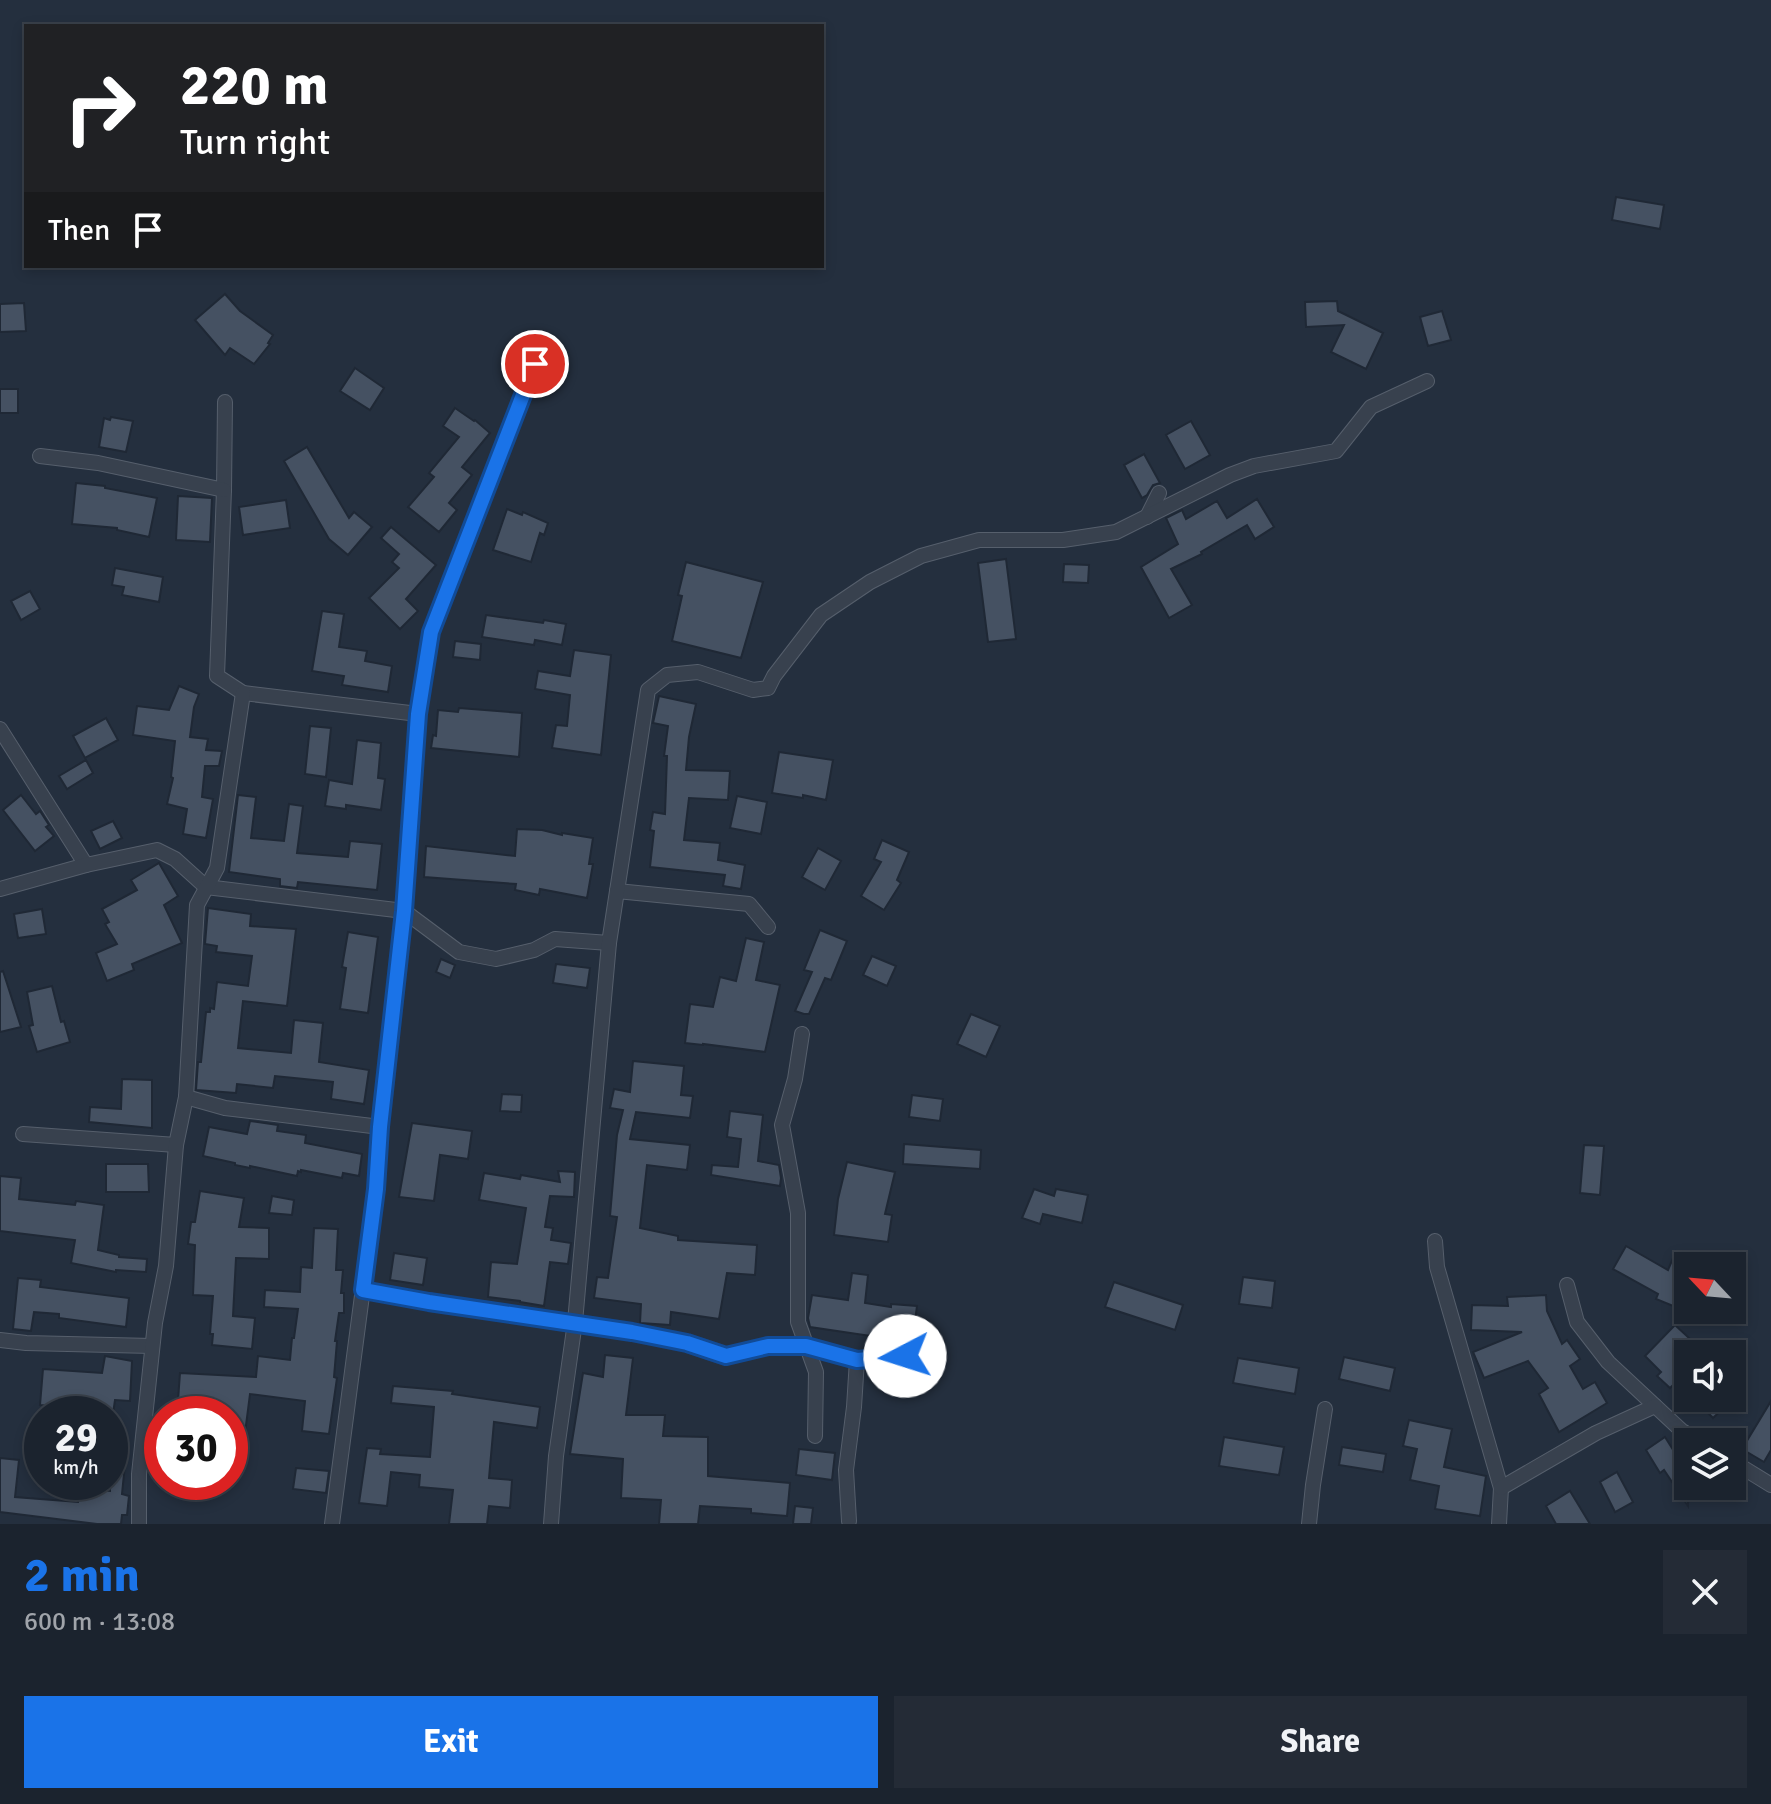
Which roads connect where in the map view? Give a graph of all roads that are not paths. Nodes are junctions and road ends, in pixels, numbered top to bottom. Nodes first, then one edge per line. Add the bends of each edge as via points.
1 (535, 364) dead end
2 (1427, 381) dead end
3 (225, 402) dead end
4 (40, 456) dead end
5 (224, 490) junction
6 (1159, 493) dead end
7 (1147, 518) junction
8 (243, 693) junction
9 (418, 714) junction
10 (0, 729) edge
11 (86, 865) junction
12 (206, 887) junction
13 (0, 889) edge
14 (617, 891) junction
15 (404, 911) junction
16 (768, 927) dead end
17 (609, 943) junction
18 (802, 1034) dead end
19 (186, 1097) junction
20 (380, 1127) junction
21 (23, 1134) dead end
22 (176, 1145) junction
23 (1435, 1241) dead end
24 (1567, 1285) dead end
25 (363, 1290) junction
26 (575, 1322) junction
27 (0, 1340) edge
28 (152, 1346) junction
29 (806, 1346) junction
30 (929, 1353) dead end
31 (857, 1360) junction
32 (1655, 1406) junction
33 (1325, 1409) dead end
34 (1679, 1428) edge
35 (815, 1436) dead end
36 (1746, 1469) edge
37 (1771, 1484) edge
38 (1501, 1488) junction
39 (849, 1521) dead end
40 (139, 1524) edge
41 (332, 1524) edge
42 (551, 1524) edge
43 (1309, 1524) edge
44 (1499, 1524) edge

1 - 9 street via 431,632
2 - 7 street via 1371,407 1336,451 1254,466
3 - 5 street
4 - 5 street
5 - 8 street via 217,676
6 - 7 street
7 - 14 street via 1116,532 1063,540 979,540 921,556 821,615 768,688 753,690 698,672 667,675 648,690
8 - 9 street
8 - 12 street via 217,868
9 - 15 street
10 - 11 street
11 - 12 street via 157,850
11 - 13 street
12 - 15 street
12 - 19 street via 197,905
14 - 16 street via 749,904
14 - 17 street
15 - 17 street via 459,952 496,959 555,939
15 - 20 street
17 - 26 street
18 - 29 street via 782,1125 798,1213 798,1322
19 - 20 street via 225,1108
19 - 22 street
20 - 25 street
21 - 22 street
22 - 28 street via 168,1250
23 - 38 street via 1437,1267
24 - 32 street via 1577,1322 1608,1362
25 - 26 street
25 - 41 street
26 - 29 street via 687,1343 726,1356 768,1346
26 - 42 street
27 - 28 street
28 - 40 street
29 - 31 street
29 - 35 street via 816,1372
30 - 31 street
31 - 39 street via 846,1470
32 - 34 street
32 - 38 street
33 - 43 street
36 - 37 street
38 - 44 street

